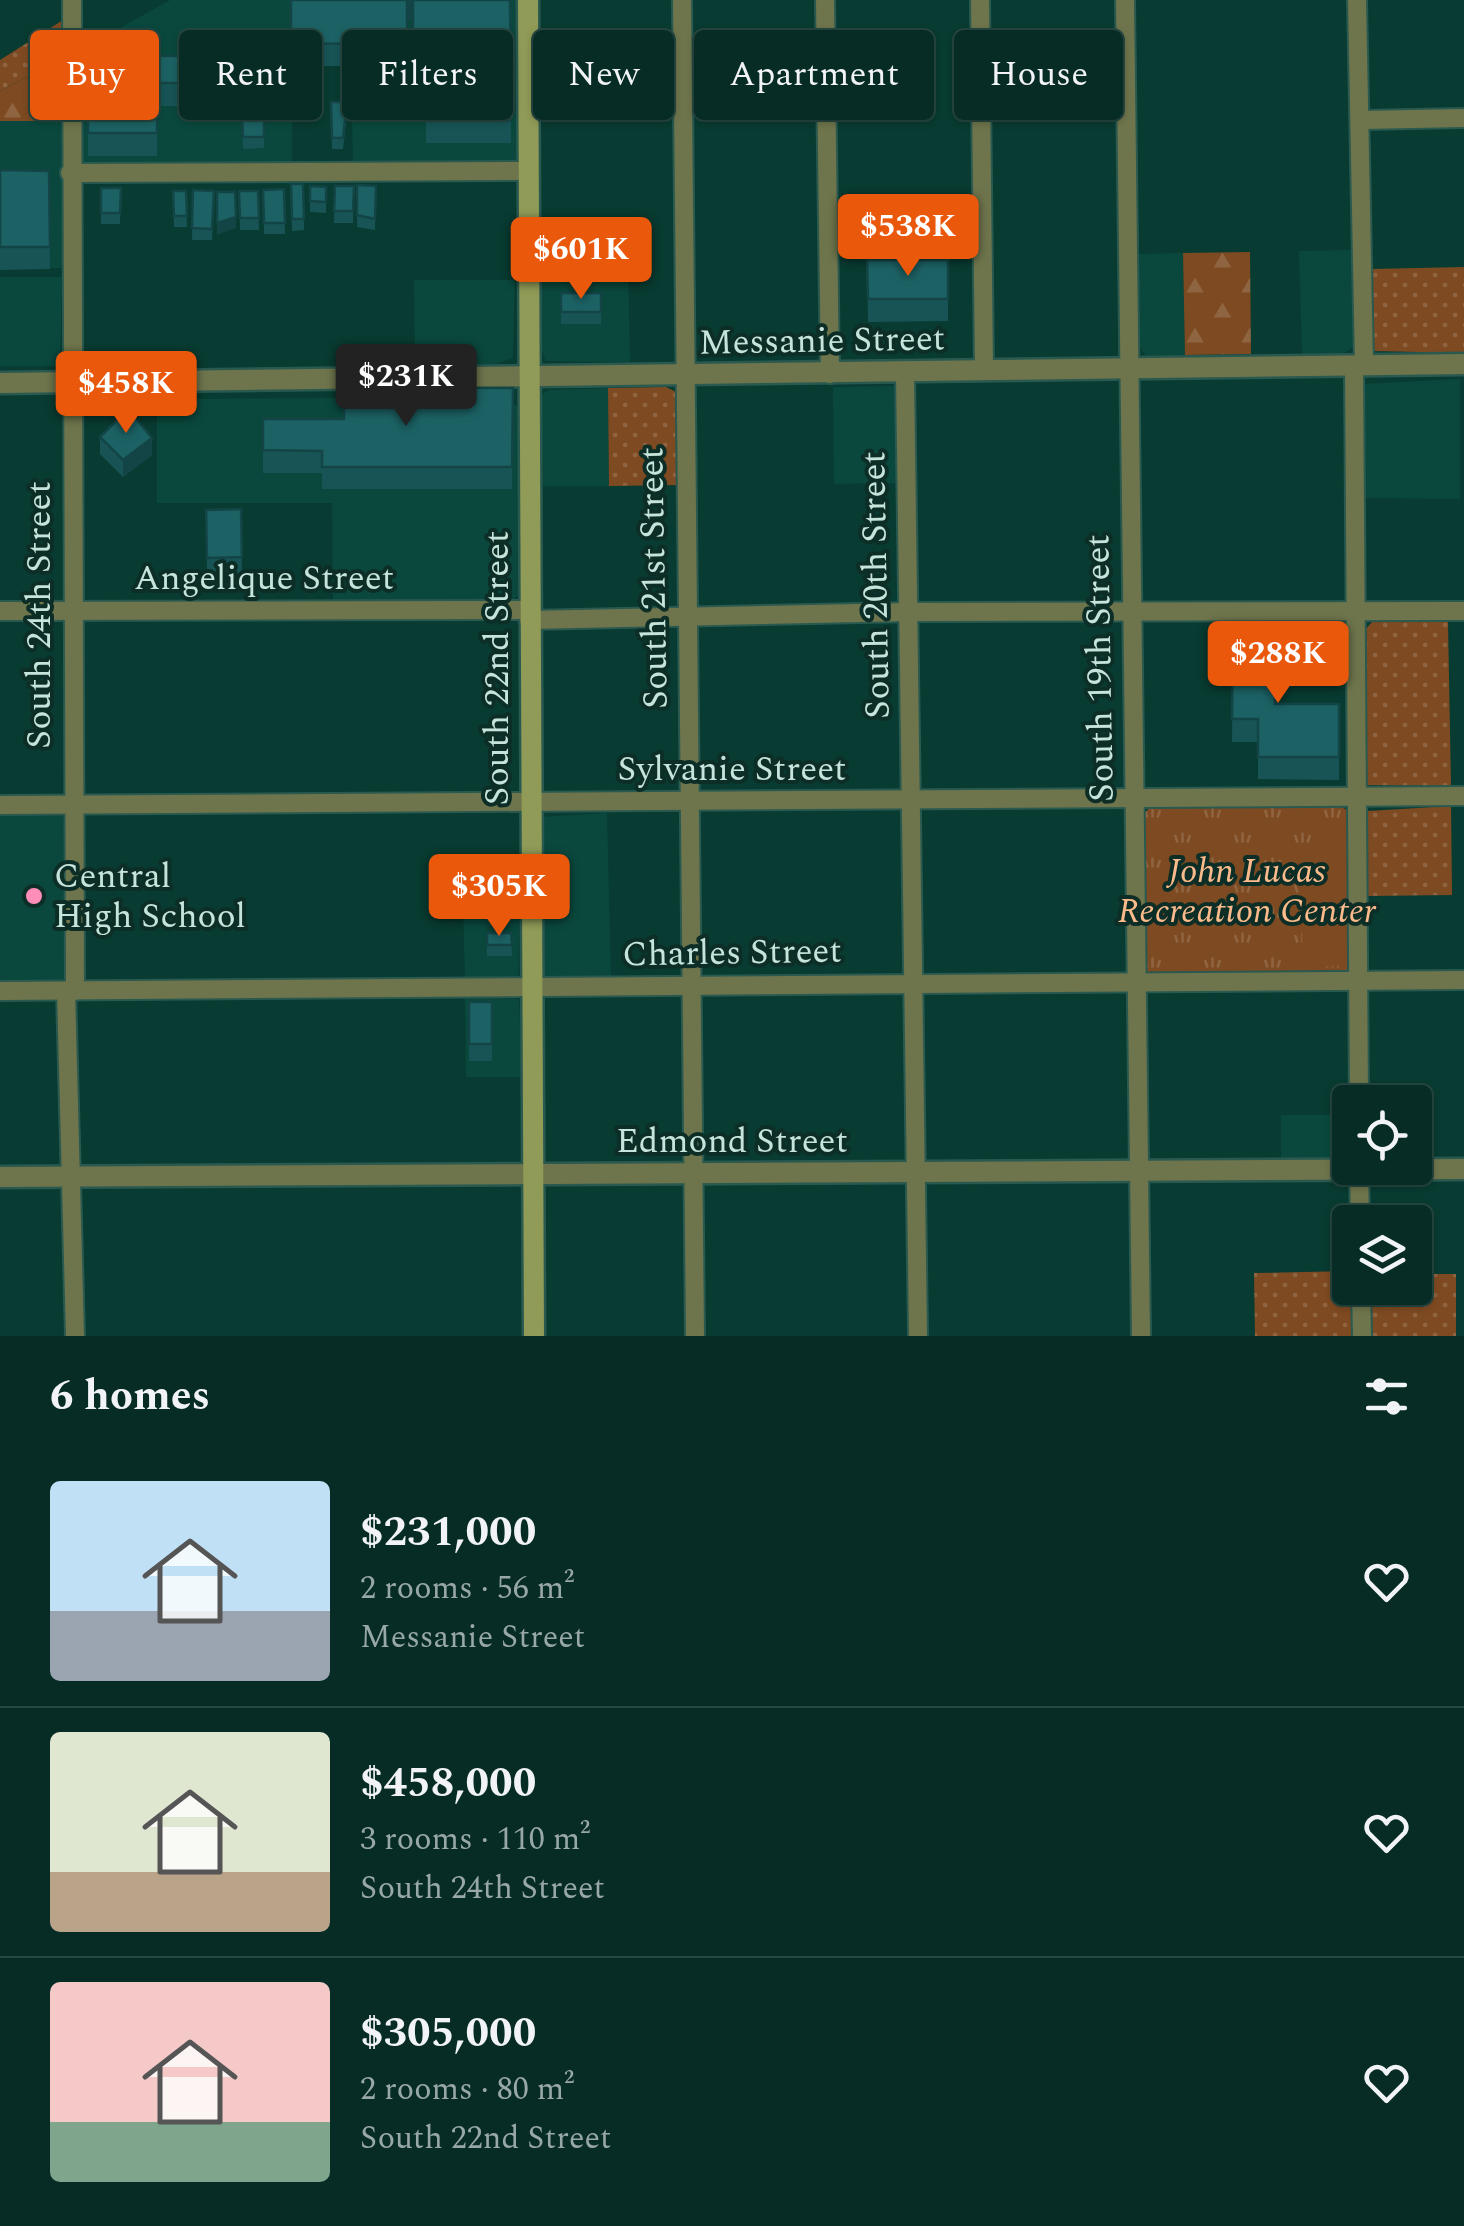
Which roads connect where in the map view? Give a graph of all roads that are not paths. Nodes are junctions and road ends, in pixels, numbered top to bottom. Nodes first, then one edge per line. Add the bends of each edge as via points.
1 (72, 0) edge
2 (528, 0) edge
3 (682, 0) edge
4 (825, 0) edge
5 (980, 0) edge
6 (1125, 0) edge
7 (1357, 0) edge
8 (1464, 118) edge
9 (1362, 120) junction
10 (528, 172) junction
11 (70, 173) junction
12 (1464, 364) edge
13 (1359, 366) junction
14 (1130, 368) junction
15 (984, 371) junction
16 (905, 373) junction
17 (830, 374) junction
18 (684, 376) junction
19 (528, 378) junction
20 (0, 382) edge
21 (72, 382) junction
22 (0, 611) edge
23 (73, 611) junction
24 (1464, 611) edge
25 (908, 612) junction
26 (1354, 612) junction
27 (1132, 614) junction
28 (529, 615) junction
29 (688, 618) junction
30 (1357, 796) junction
31 (1464, 796) edge
32 (1135, 798) junction
33 (911, 800) junction
34 (688, 802) junction
35 (530, 804) junction
36 (72, 805) junction
37 (0, 806) edge
38 (1358, 980) junction
39 (1464, 980) edge
40 (1138, 982) junction
41 (914, 984) junction
42 (689, 986) junction
43 (530, 987) junction
44 (0, 990) edge
45 (70, 990) junction
46 (1359, 1085) edge
47 (1332, 1169) edge
48 (1432, 1169) edge
49 (1464, 1169) edge
50 (1140, 1170) junction
51 (915, 1172) junction
52 (692, 1174) junction
53 (532, 1175) junction
54 (0, 1177) edge
55 (71, 1177) junction
56 (1361, 1305) edge
57 (74, 1336) edge
58 (534, 1336) edge
59 (695, 1336) edge
60 (918, 1336) edge
61 (1141, 1336) edge
62 (1362, 1336) edge

1 - 11 street, South 24th Street
2 - 10 main road, South 22nd Street
3 - 18 street, South 21st Street
4 - 17 street
5 - 15 street
6 - 14 street, South 19th Street
7 - 9 street
8 - 9 street
9 - 13 street
10 - 11 street
10 - 19 main road, South 22nd Street
11 - 21 street, South 24th Street
12 - 13 street, Messanie Street
13 - 14 street, Messanie Street
13 - 26 street
14 - 15 street, Messanie Street
14 - 27 street, South 19th Street
15 - 16 street, Messanie Street
16 - 17 street, Messanie Street
16 - 25 street, South 20th Street
17 - 18 street, Messanie Street
18 - 19 street, Messanie Street
18 - 29 street, South 21st Street
19 - 21 street, Messanie Street
19 - 28 main road, South 22nd Street
20 - 21 street, Messanie Street
21 - 23 street, South 24th Street
22 - 23 street, Angelique Street
23 - 28 street, Angelique Street
23 - 36 street, South 24th Street
24 - 26 street, Angelique Street
25 - 27 street, Angelique Street
25 - 29 street, Angelique Street
25 - 33 street, South 20th Street
26 - 27 street, Angelique Street
26 - 30 street
27 - 32 street, South 19th Street
28 - 29 street, Angelique Street
28 - 35 main road, South 22nd Street
29 - 34 street, South 21st Street
30 - 31 street, Sylvanie Street
30 - 32 street, Sylvanie Street
30 - 38 street
32 - 33 street, Sylvanie Street
32 - 40 street, South 19th Street
33 - 34 street, Sylvanie Street
33 - 41 street, South 20th Street
34 - 35 street, Sylvanie Street
34 - 42 street, South 21st Street
35 - 36 street, Sylvanie Street
35 - 43 main road, South 22nd Street
36 - 37 street, Sylvanie Street
36 - 45 street, South 24th Street
38 - 39 street, Charles Street
38 - 40 street, Charles Street
38 - 46 street
40 - 41 street, Charles Street
40 - 50 street, South 19th Street
41 - 42 street, Charles Street
41 - 51 street, South 20th Street
42 - 43 street, Charles Street
42 - 52 street, South 21st Street
43 - 45 street, Charles Street
43 - 53 main road, South 22nd Street
44 - 45 street, Charles Street
45 - 55 street, South 24th Street
47 - 50 street, Edmond Street
48 - 49 street, Edmond Street
50 - 51 street, Edmond Street
50 - 61 street, South 19th Street
51 - 52 street, Edmond Street
51 - 60 street, South 20th Street
52 - 53 street, Edmond Street
52 - 59 street, South 21st Street
53 - 55 street, Edmond Street
53 - 58 main road, South 22nd Street
54 - 55 street, Edmond Street
55 - 57 street, South 24th Street
56 - 62 street

